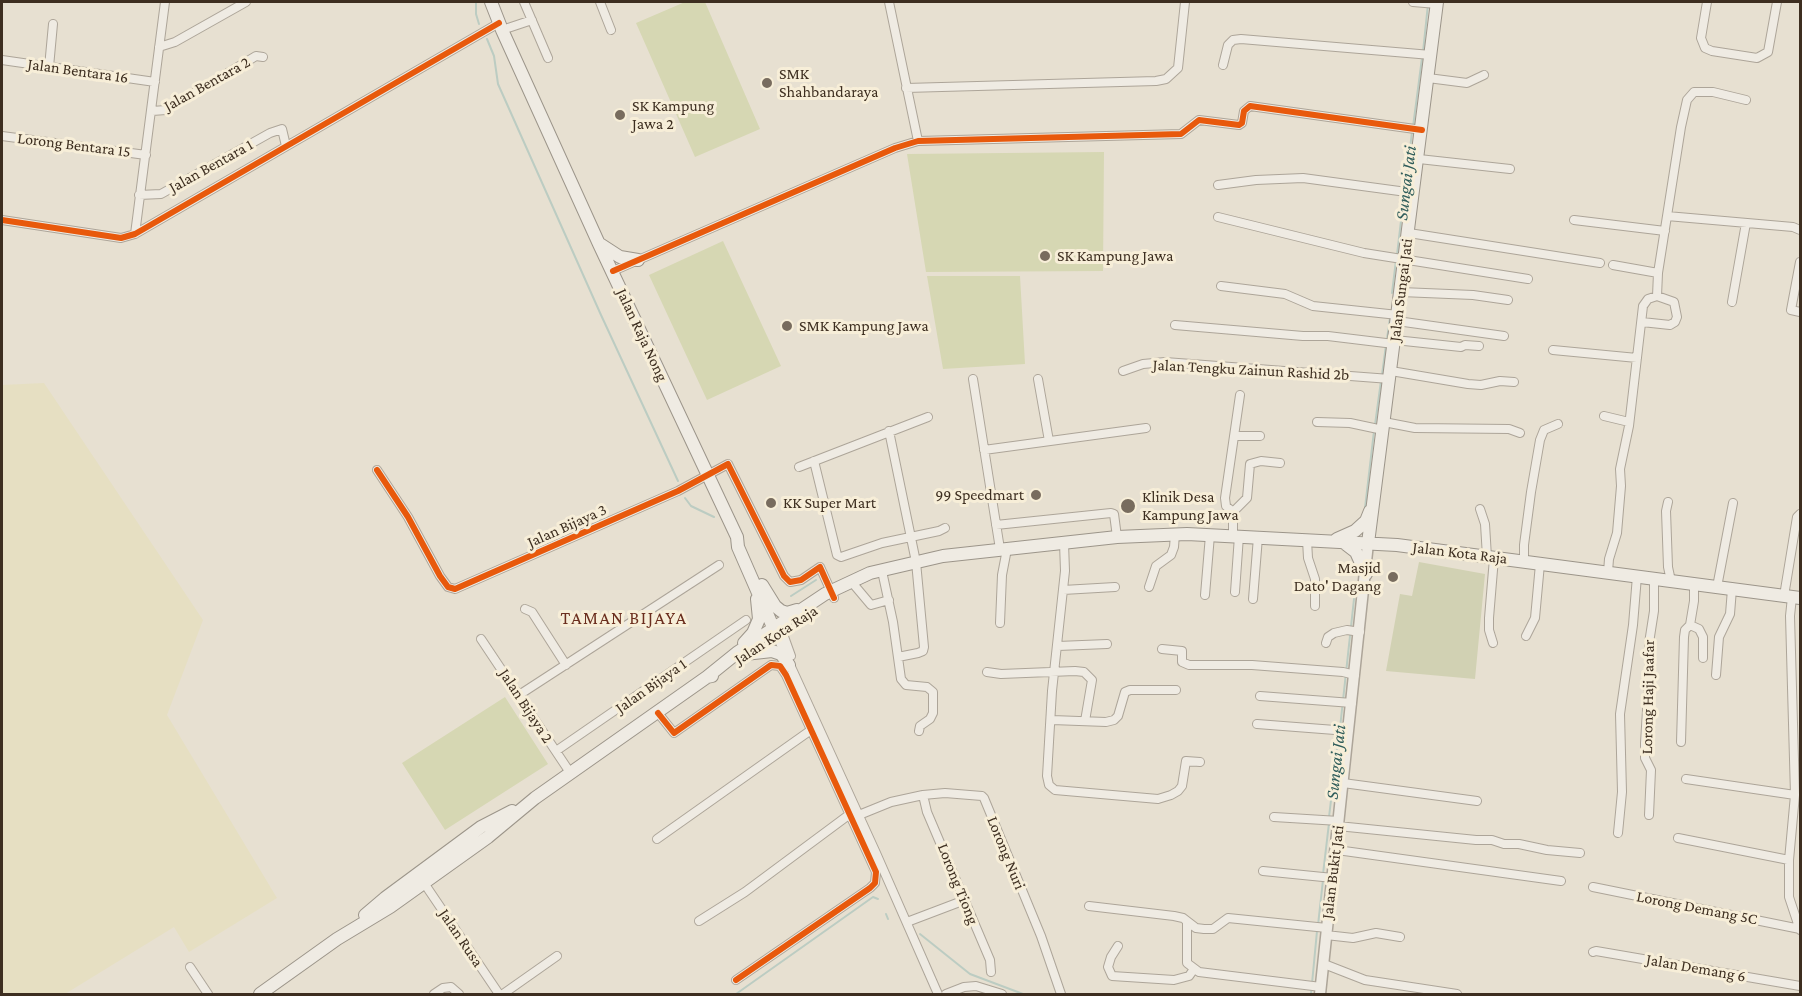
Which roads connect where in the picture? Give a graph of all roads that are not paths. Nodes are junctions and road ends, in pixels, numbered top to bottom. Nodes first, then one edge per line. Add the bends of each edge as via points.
1 (165, 2) edge
2 (246, 2) edge
3 (491, 2) edge
4 (524, 2) edge
5 (600, 2) edge
6 (889, 2) edge
7 (1185, 2) edge
8 (1413, 2) edge
9 (1707, 2) edge
10 (1778, 2) edge
11 (1433, 3) edge
12 (532, 20) junction
13 (53, 24) dead end
14 (500, 27) junction
15 (611, 30) dead end
16 (159, 47) junction
17 (1425, 54) junction
18 (263, 57) dead end
19 (548, 58) dead end
20 (2, 60) edge
21 (1223, 65) dead end
22 (49, 67) junction
23 (1484, 75) dead end
24 (1428, 78) junction
25 (155, 82) junction
26 (906, 88) junction
27 (1746, 100) dead end
28 (152, 111) junction
29 (1416, 129) junction
30 (2, 136) edge
31 (918, 141) junction
32 (286, 146) junction
33 (146, 155) junction
34 (1419, 159) junction
35 (1510, 169) dead end
36 (1218, 185) dead end
37 (1409, 192) junction
38 (139, 195) junction
39 (1667, 216) junction
40 (1218, 217) dead end
41 (2, 220) edge
42 (1574, 220) dead end
43 (1746, 223) junction
44 (1800, 230) edge
45 (1665, 231) junction
46 (1409, 233) junction
47 (135, 234) junction
48 (599, 244) junction
49 (1400, 259) junction
50 (638, 260) junction
51 (1800, 262) edge
52 (1600, 263) dead end
53 (1613, 265) dead end
54 (613, 271) junction
55 (1658, 273) junction
56 (1528, 279) dead end
57 (1221, 286) dead end
58 (1401, 292) junction
59 (1657, 297) junction
60 (1508, 300) dead end
61 (1732, 302) dead end
62 (1800, 312) edge
63 (1398, 318) junction
64 (1642, 322) junction
65 (1175, 325) dead end
66 (1503, 336) dead end
67 (1391, 342) junction
68 (1479, 346) dead end
69 (1553, 350) dead end
70 (1636, 358) junction
71 (1123, 370) dead end
72 (1386, 377) junction
73 (973, 379) dead end
74 (1038, 379) dead end
75 (1514, 382) dead end
76 (1240, 395) dead end
77 (1604, 416) dead end
78 (928, 417) dead end
79 (1317, 422) dead end
80 (1629, 422) junction
81 (1558, 424) dead end
82 (1379, 427) junction
83 (1146, 428) dead end
84 (889, 431) junction
85 (1520, 433) dead end
86 (1234, 436) junction
87 (1260, 436) dead end
88 (1048, 441) junction
89 (984, 450) junction
90 (814, 461) junction
91 (1280, 463) dead end
92 (799, 467) dead end
93 (377, 470) dead end
94 (708, 476) junction
95 (1374, 501) junction
96 (1668, 502) dead end
97 (1733, 503) dead end
98 (1480, 509) dead end
99 (1233, 512) junction
100 (1800, 514) edge
101 (996, 525) junction
102 (945, 528) dead end
103 (1175, 534) junction
104 (1210, 535) junction
105 (910, 536) junction
106 (1236, 536) junction
107 (1117, 537) junction
108 (1258, 537) junction
109 (1307, 540) junction
110 (1337, 541) junction
111 (1065, 543) junction
112 (1368, 543) junction
113 (1397, 545) junction
114 (1003, 549) junction
115 (1490, 557) junction
116 (916, 561) junction
117 (1524, 562) junction
118 (1540, 564) junction
119 (719, 565) dead end
120 (879, 572) junction
121 (1608, 572) junction
122 (1366, 574) junction
123 (1637, 576) junction
124 (1654, 579) junction
125 (1671, 581) junction
126 (1694, 584) junction
127 (759, 586) junction
128 (855, 586) junction
129 (1115, 586) dead end
130 (1149, 587) dead end
131 (1717, 587) junction
132 (1732, 589) junction
133 (1063, 590) junction
134 (1235, 592) dead end
135 (832, 595) junction
136 (1205, 595) dead end
137 (1792, 597) edge
138 (1253, 599) dead end
139 (889, 600) junction
140 (1315, 606) dead end
141 (806, 607) junction
142 (525, 609) dead end
143 (746, 620) dead end
144 (1000, 623) dead end
145 (1690, 625) junction
146 (778, 630) junction
147 (1353, 631) junction
148 (1526, 636) dead end
149 (482, 639) dead end
150 (1493, 642) dead end
151 (1326, 643) dead end
152 (1107, 644) dead end
153 (1058, 646) junction
154 (1162, 649) dead end
155 (741, 653) junction
156 (898, 657) junction
157 (1703, 658) dead end
158 (566, 665) junction
159 (789, 665) junction
160 (1056, 671) junction
161 (987, 672) dead end
162 (1349, 674) junction
163 (1716, 675) dead end
164 (797, 679) junction
165 (1176, 690) dead end
166 (519, 695) junction
167 (1260, 696) dead end
168 (1346, 703) junction
169 (658, 713) junction
170 (1052, 720) junction
171 (1085, 722) junction
172 (1257, 724) dead end
173 (811, 730) junction
174 (1343, 730) junction
175 (919, 731) dead end
176 (1681, 742) dead end
177 (556, 752) junction
178 (1200, 762) dead end
179 (571, 774) junction
180 (1686, 779) dead end
181 (1343, 783) junction
182 (923, 795) junction
183 (1795, 795) junction
184 (1477, 801) dead end
185 (854, 815) junction
186 (1649, 815) dead end
187 (1274, 817) dead end
188 (1334, 822) junction
189 (1618, 833) dead end
190 (1678, 838) dead end
191 (657, 839) dead end
192 (1337, 850) junction
193 (1580, 853) dead end
194 (1789, 860) junction
195 (1263, 871) dead end
196 (421, 878) junction
197 (1326, 878) junction
198 (1561, 881) dead end
199 (1593, 887) dead end
200 (965, 900) junction
201 (1089, 906) dead end
202 (699, 921) dead end
203 (1187, 921) junction
204 (907, 922) junction
205 (1800, 930) edge
206 (1326, 932) junction
207 (1400, 937) dead end
208 (1118, 946) dead end
209 (1593, 952) dead end
210 (557, 956) dead end
211 (1324, 964) junction
212 (190, 967) dead end
213 (1194, 969) junction
214 (991, 972) dead end
215 (736, 980) dead end
216 (1800, 986) edge
217 (1315, 988) edge
218 (208, 994) edge
219 (260, 994) edge
220 (434, 994) edge
221 (459, 994) edge
222 (501, 994) edge
223 (938, 994) edge
224 (946, 994) edge
225 (1002, 994) edge
226 (1062, 994) edge
227 (1457, 994) edge

1 - 16 street
2 - 16 street
3 - 14 main road, Jalan Raja Nong
4 - 12 street
5 - 15 street
6 - 26 street
7 - 26 street via 1178,68 1166,79
8 - 11 street
9 - 10 street via 1701,38 1705,48 1757,57 1768,52
11 - 17 main road, Jalan Sungai Jati
12 - 14 street
12 - 19 street
13 - 22 street
14 - 32 street
14 - 48 main road, Jalan Raja Nong
16 - 25 street
17 - 21 street via 1240,39 1228,45
17 - 24 main road, Jalan Sungai Jati
18 - 28 street, Jalan Bentara 2 via 256,57 166,110
20 - 22 street, Jalan Bentara 16
22 - 25 street, Jalan Bentara 16
23 - 24 street via 1467,83
24 - 29 main road, Jalan Sungai Jati
25 - 28 street
26 - 31 street
27 - 39 street via 1694,92 1687,100
28 - 33 street
29 - 31 street via 1250,106 1239,125 1199,120 1181,134
29 - 34 main road, Jalan Sungai Jati
30 - 33 street, Lorong Bentara 15
31 - 50 street
32 - 38 street, Jalan Bentara 1 via 282,129 161,194
32 - 47 street
33 - 38 street
34 - 35 street
34 - 37 main road, Jalan Sungai Jati
36 - 37 street via 1303,178
37 - 46 main road, Jalan Sungai Jati
38 - 47 street
39 - 43 street
39 - 45 street
40 - 49 street
41 - 47 street via 121,238
42 - 45 street
43 - 44 street
43 - 61 street
45 - 55 street
46 - 49 main road, Jalan Sungai Jati
46 - 52 street
48 - 50 main road via 620,257
48 - 54 main road, Jalan Raja Nong
49 - 56 street
49 - 58 main road, Jalan Sungai Jati
50 - 54 street
51 - 62 street via 1791,310
53 - 55 street
54 - 94 main road, Jalan Raja Nong
55 - 59 street
57 - 63 street via 1285,294 1313,306
58 - 60 street
58 - 63 main road, Jalan Sungai Jati
59 - 64 street via 1648,299 1643,306
59 - 64 street via 1674,302 1675,322 1670,326
63 - 66 street
63 - 67 main road, Jalan Sungai Jati
64 - 70 street
65 - 67 street
67 - 68 street
67 - 72 main road, Jalan Sungai Jati
69 - 70 street
70 - 80 street
71 - 72 street, Jalan Tengku Zainun Rashid 2b via 1165,362
72 - 75 street, Jalan Tengku Zainun Rashid 2b via 1481,385
72 - 82 main road, Jalan Sungai Jati
73 - 89 street
74 - 88 street
76 - 86 street
77 - 80 street
78 - 84 street
79 - 82 street
80 - 121 street via 1620,468 1617,533
81 - 117 street via 1544,430 1540,440
82 - 85 street via 1509,429
82 - 95 main road, Jalan Sungai Jati
83 - 88 street
84 - 90 street
84 - 105 street
86 - 87 street
86 - 99 street via 1225,498 1226,506
88 - 89 street
89 - 101 street
90 - 92 street
90 - 105 street via 837,555 848,556
91 - 99 street via 1250,464 1247,498
93 - 94 street, Jalan Bijaya 3 via 440,576 452,589
94 - 127 main road, Jalan Raja Nong via 744,544
94 - 135 street, Jalan Bijaya 3 via 728,464 784,576 790,582 801,580 820,567
95 - 110 main road via 1366,521
95 - 112 main road, Jalan Sungai Jati
95 - 113 main road via 1382,537
96 - 125 street
97 - 131 street
98 - 115 street
99 - 106 street
100 - 137 street
101 - 107 street via 1111,513
101 - 114 street
102 - 105 street
103 - 104 main road, Jalan Kota Raja
103 - 107 main road, Jalan Kota Raja
103 - 130 street via 1171,555 1156,566
104 - 106 main road, Jalan Kota Raja
104 - 136 street
105 - 116 street
106 - 108 main road, Jalan Kota Raja
106 - 134 street
107 - 111 main road, Jalan Kota Raja
108 - 109 main road, Jalan Kota Raja
108 - 138 street
109 - 110 main road, Jalan Kota Raja
109 - 140 street via 1315,579
110 - 112 main road, Jalan Kota Raja
110 - 122 main road via 1356,552
111 - 114 main road, Jalan Kota Raja
111 - 133 street
112 - 113 main road, Jalan Kota Raja
112 - 122 street, Jalan Bukit Jati
113 - 115 main road, Jalan Kota Raja
114 - 116 main road, Jalan Kota Raja
114 - 144 street
115 - 117 main road, Jalan Kota Raja
115 - 150 street via 1489,630
116 - 120 main road, Jalan Kota Raja
116 - 156 street via 924,647 918,653
117 - 118 main road, Jalan Kota Raja
118 - 121 main road, Jalan Kota Raja
118 - 148 street via 1535,618
119 - 158 street
120 - 128 main road, Jalan Kota Raja
120 - 135 main road via 870,573
120 - 139 street
121 - 123 main road, Jalan Kota Raja
122 - 147 street, Jalan Bukit Jati
123 - 124 main road, Jalan Kota Raja
123 - 189 street via 1620,714 1622,792
124 - 125 main road, Jalan Kota Raja
124 - 186 street, Lorong Haji Jaafar via 1645,743 1645,758 1651,770
125 - 126 main road, Jalan Kota Raja
126 - 131 main road, Jalan Kota Raja
126 - 145 street
127 - 141 main road via 781,611
127 - 146 main road, Jalan Raja Nong
127 - 155 main road via 759,619
128 - 135 main road, Jalan Kota Raja
128 - 139 street via 871,605
129 - 133 street
131 - 132 main road, Jalan Kota Raja
132 - 137 main road, Jalan Kota Raja
132 - 163 street via 1730,614 1719,637
133 - 153 street
135 - 141 main road
135 - 146 main road, Jalan Kota Raja
137 - 183 street
139 - 156 street
141 - 146 main road
142 - 158 street via 532,612
143 - 177 street, Jalan Bijaya 1
145 - 157 street via 1699,629
145 - 176 street via 1684,637
146 - 155 main road, Jalan Kota Raja
146 - 159 street
146 - 164 street
147 - 151 street via 1334,633
147 - 162 street, Jalan Bukit Jati
149 - 166 street, Jalan Bijaya 2
152 - 153 street
153 - 160 street
154 - 162 street via 1182,651 1182,662 1189,665 1252,665
155 - 159 main road via 772,651 781,654
155 - 169 main road, Jalan Kota Raja via 716,675
156 - 175 street via 901,679 906,685 927,687 933,692 933,713
158 - 166 street
159 - 164 street
160 - 161 street
160 - 170 street
160 - 171 street via 1075,670 1090,676 1092,686
162 - 168 street, Jalan Bukit Jati
164 - 185 street
165 - 171 street via 1130,690 1125,692 1114,720
166 - 177 street, Jalan Bijaya 2
167 - 168 street
168 - 174 street, Jalan Bukit Jati
169 - 173 street via 674,733 771,665 783,669
169 - 179 main road, Jalan Kota Raja
170 - 171 street
170 - 178 street via 1047,776 1055,790 1158,799 1182,786 1186,761
172 - 174 street
173 - 185 street
173 - 191 street
174 - 181 street, Jalan Bukit Jati
177 - 179 street, Jalan Bijaya 2
179 - 196 main road, Jalan Kota Raja via 489,837
180 - 183 street
181 - 184 street
181 - 188 street, Jalan Bukit Jati
182 - 185 street, Lorong Nuri
182 - 200 street, Lorong Tiong
182 - 226 street, Lorong Nuri via 945,793 984,798
183 - 194 street
185 - 202 street, Lorong Nuri
185 - 204 street
185 - 215 street via 875,869 875,884
187 - 188 street
188 - 192 street, Jalan Bukit Jati
188 - 193 street
190 - 194 street
192 - 197 street, Jalan Bukit Jati
192 - 198 street
194 - 205 street via 1789,897
195 - 197 street
196 - 219 main road, Jalan Kota Raja via 390,907
196 - 222 street, Jalan Rusa
197 - 206 street, Jalan Bukit Jati
199 - 205 street, Lorong Demang 5C
200 - 204 street
200 - 214 street, Lorong Tiong via 990,960
201 - 203 street
203 - 206 street via 1204,929 1214,928 1228,918
203 - 213 street via 1187,963
204 - 223 street
206 - 207 street via 1353,938 1376,933
206 - 211 street, Jalan Bukit Jati
208 - 213 street via 1108,967 1112,976 1174,980 1189,976
209 - 216 street, Jalan Demang 6
210 - 222 street
211 - 217 street, Jalan Bukit Jati
211 - 227 street via 1365,980
212 - 218 street
213 - 217 street, Jalan Bukit Jati
220 - 221 street via 451,987
224 - 225 street via 976,986

